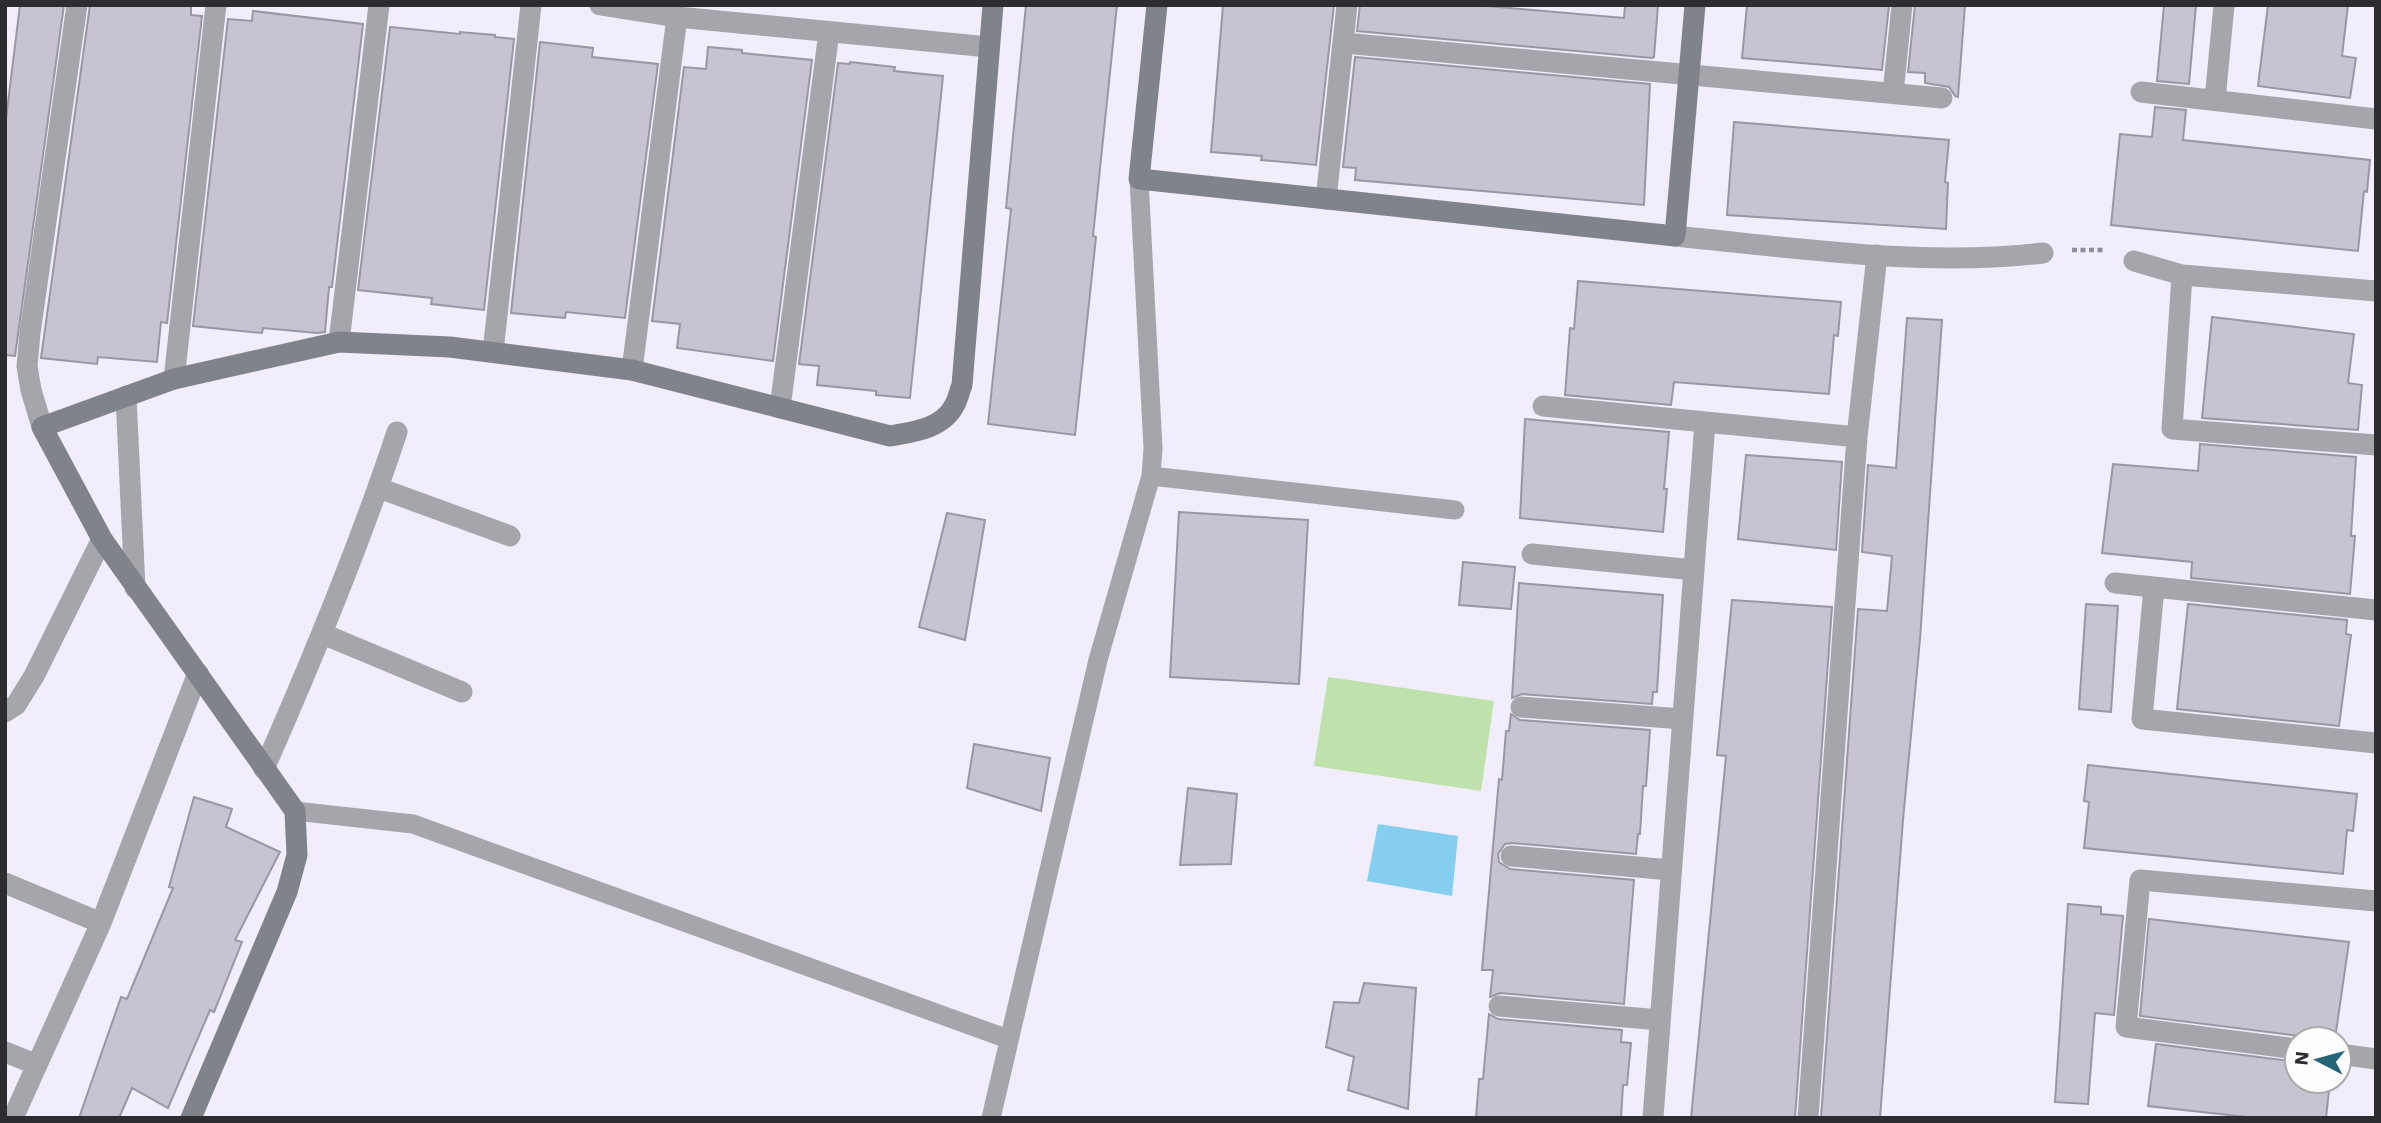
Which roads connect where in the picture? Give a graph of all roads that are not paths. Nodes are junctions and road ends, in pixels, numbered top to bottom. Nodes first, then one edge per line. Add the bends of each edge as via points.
1 (77, 5) edge
2 (216, 5) edge
3 (379, 5) edge
4 (530, 5) edge
5 (600, 5) edge
6 (993, 5) edge
7 (1157, 5) edge
8 (1347, 5) edge
9 (1695, 5) edge
10 (1902, 5) edge
11 (2224, 5) edge
12 (677, 17) junction
13 (829, 32) junction
14 (1344, 43) junction
15 (989, 47) junction
16 (1689, 74) junction
17 (2141, 92) dead end
18 (1893, 93) junction
19 (1942, 98) dead end
20 (2215, 100) junction
21 (2376, 119) edge
22 (1139, 179) junction
23 (1326, 200) junction
24 (1675, 236) junction
25 (2043, 253) road end
26 (1877, 255) junction
27 (2134, 261) road end
28 (2182, 275) junction
29 (2376, 291) edge
30 (339, 342) junction
31 (493, 352) junction
32 (632, 370) junction
33 (174, 379) junction
34 (126, 396) junction
35 (1543, 406) dead end
36 (780, 408) junction
37 (1705, 422) junction
38 (42, 427) junction
39 (397, 432) dead end
40 (1857, 437) junction
41 (2376, 445) edge
42 (1151, 476) junction
43 (379, 488) junction
44 (1455, 510) dead end
45 (510, 536) dead end
46 (102, 539) junction
47 (1532, 554) dead end
48 (1694, 570) junction
49 (2115, 583) dead end
50 (2154, 587) junction
51 (135, 588) junction
52 (2376, 610) edge
53 (323, 634) junction
54 (198, 673) junction
55 (463, 692) dead end
56 (1521, 707) dead end
57 (5, 712) edge
58 (1682, 719) junction
59 (2376, 743) edge
60 (264, 769) junction
61 (295, 810) junction
62 (1511, 856) dead end
63 (1671, 870) junction
64 (5, 883) edge
65 (2376, 901) edge
66 (101, 923) junction
67 (1499, 1006) dead end
68 (1660, 1020) junction
69 (1009, 1038) junction
70 (2283, 1047) edge
71 (5, 1052) edge
72 (2353, 1056) edge
73 (2376, 1059) edge
74 (35, 1064) junction
75 (13, 1118) edge
76 (191, 1118) edge
77 (991, 1118) edge
78 (1653, 1118) edge
79 (1808, 1118) edge

1 - 38 street via 27,366
2 - 33 street
3 - 30 street
4 - 31 street
5 - 12 street
6 - 15 street
7 - 22 street
8 - 14 street
9 - 16 street
10 - 18 street
11 - 20 street
12 - 13 street
12 - 32 street
13 - 15 street
13 - 36 street
14 - 16 street
14 - 23 street
15 - 36 street via 962,385 954,408 935,425 890,436
16 - 18 street
16 - 24 street
17 - 20 street
18 - 19 street
20 - 21 street
22 - 23 street
22 - 42 lane
23 - 24 street
24 - 26 street
25 - 26 street via 1963,259
26 - 40 street
27 - 28 street
28 - 29 street
28 - 41 street via 2172,429
30 - 31 street
30 - 33 street
31 - 32 street
32 - 36 street
33 - 34 street
34 - 38 street
34 - 51 street
35 - 37 street
37 - 40 street
37 - 48 street
38 - 46 street
39 - 43 street
40 - 79 street
42 - 44 lane
42 - 69 lane via 1098,660
43 - 45 street
43 - 53 street
46 - 51 street
46 - 57 street via 34,676 16,705
47 - 48 street
48 - 58 street
49 - 50 street
50 - 52 street
50 - 59 street via 2142,719
51 - 54 street
53 - 55 street
53 - 60 street
54 - 60 street
54 - 66 street
56 - 58 street
58 - 63 street
60 - 61 street
61 - 69 lane via 413,824
61 - 76 street via 297,855 287,892
62 - 63 street
63 - 68 street
64 - 66 street
65 - 70 street via 2140,880 2126,1027
66 - 74 street
67 - 68 street
68 - 78 street
69 - 77 lane
71 - 74 street
72 - 73 street
74 - 75 street

